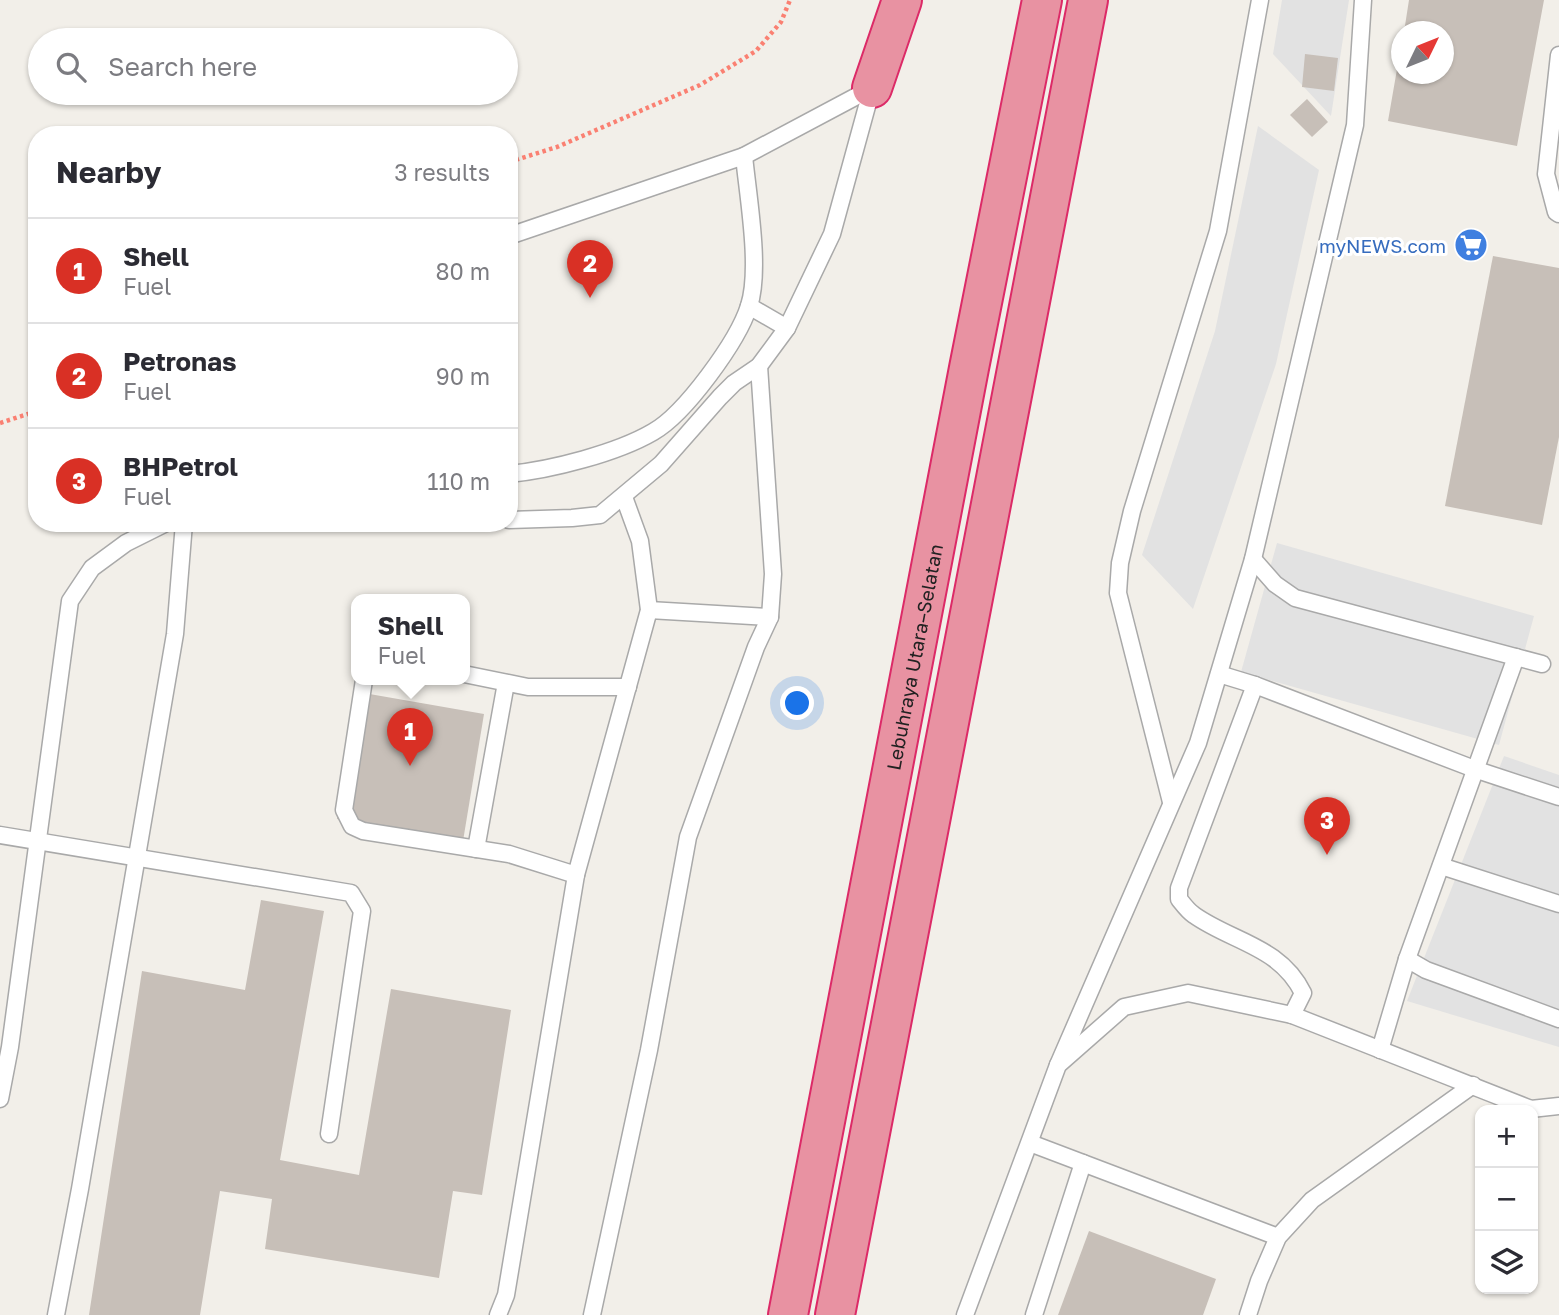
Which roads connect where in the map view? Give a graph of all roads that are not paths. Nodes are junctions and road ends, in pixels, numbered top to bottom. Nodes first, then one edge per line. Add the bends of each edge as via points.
1 (902, 0) edge
2 (1042, 0) edge
3 (1088, 0) edge
4 (1261, 0) edge
5 (1363, 0) edge
6 (1559, 55) edge
7 (872, 88) junction
8 (744, 156) junction
9 (1559, 214) edge
10 (518, 233) edge
11 (749, 306) junction
12 (787, 328) junction
13 (759, 366) junction
14 (518, 473) edge
15 (624, 497) junction
16 (518, 520) edge
17 (148, 532) edge
18 (183, 532) edge
19 (1253, 559) junction
20 (649, 610) junction
21 (770, 617) junction
22 (1516, 657) junction
23 (1542, 664) dead end
24 (1219, 674) junction
25 (470, 675) edge
26 (506, 683) junction
27 (362, 685) edge
28 (1255, 685) junction
29 (628, 687) junction
30 (1477, 770) junction
31 (1559, 797) edge
32 (1171, 802) junction
33 (0, 835) edge
34 (38, 841) junction
35 (476, 849) junction
36 (137, 858) junction
37 (1441, 866) junction
38 (576, 875) junction
39 (1559, 904) edge
40 (1407, 959) junction
41 (1292, 1015) junction
42 (1559, 1019) edge
43 (1380, 1050) junction
44 (1058, 1066) junction
45 (1473, 1085) junction
46 (0, 1099) edge
47 (1559, 1106) edge
48 (329, 1134) dead end
49 (1030, 1143) junction
50 (1083, 1163) junction
51 (1278, 1237) junction
52 (55, 1315) edge
53 (498, 1315) edge
54 (592, 1315) edge
55 (788, 1315) edge
56 (835, 1315) edge
57 (965, 1315) edge
58 (1034, 1315) edge
59 (1248, 1315) edge

1 - 7 highway
2 - 55 highway, Lebuhraya Utara–Selatan
3 - 56 highway
4 - 32 lane via 1218,231 1120,564 1118,593
5 - 19 lane via 1355,125
6 - 9 lane via 1546,174
7 - 8 lane
7 - 12 lane via 832,234
8 - 10 lane
8 - 11 lane via 754,272
11 - 12 lane
11 - 14 lane via 720,363 654,431 614,449
12 - 13 lane
13 - 15 lane via 734,383 661,464
13 - 21 lane via 773,574
15 - 16 lane via 600,515
15 - 20 lane via 640,541
17 - 34 lane via 92,568 70,601
18 - 36 lane via 175,634
19 - 22 lane via 1295,598
19 - 24 lane
20 - 21 lane
20 - 29 lane
21 - 54 lane via 688,837 649,1050
22 - 23 lane
22 - 30 lane
24 - 28 lane
24 - 32 lane via 1198,743
25 - 26 lane
26 - 29 lane
26 - 35 lane
27 - 35 lane via 344,810 352,827
28 - 30 lane
28 - 41 lane via 1179,888 1179,899 1193,915 1268,953 1296,979 1303,993
29 - 38 lane
30 - 31 lane
30 - 37 lane
32 - 44 lane
33 - 34 lane
34 - 36 lane
34 - 46 lane
35 - 38 lane
36 - 48 lane via 351,894 362,911
36 - 52 lane
37 - 39 lane
37 - 40 lane
38 - 53 lane via 506,1295
40 - 42 lane
40 - 43 lane
41 - 43 lane
41 - 44 lane via 1188,993 1124,1007
43 - 45 lane
44 - 49 lane
45 - 47 lane via 1531,1109
45 - 51 lane via 1312,1200
49 - 50 lane
49 - 57 lane
50 - 51 lane
50 - 58 lane
51 - 59 lane

